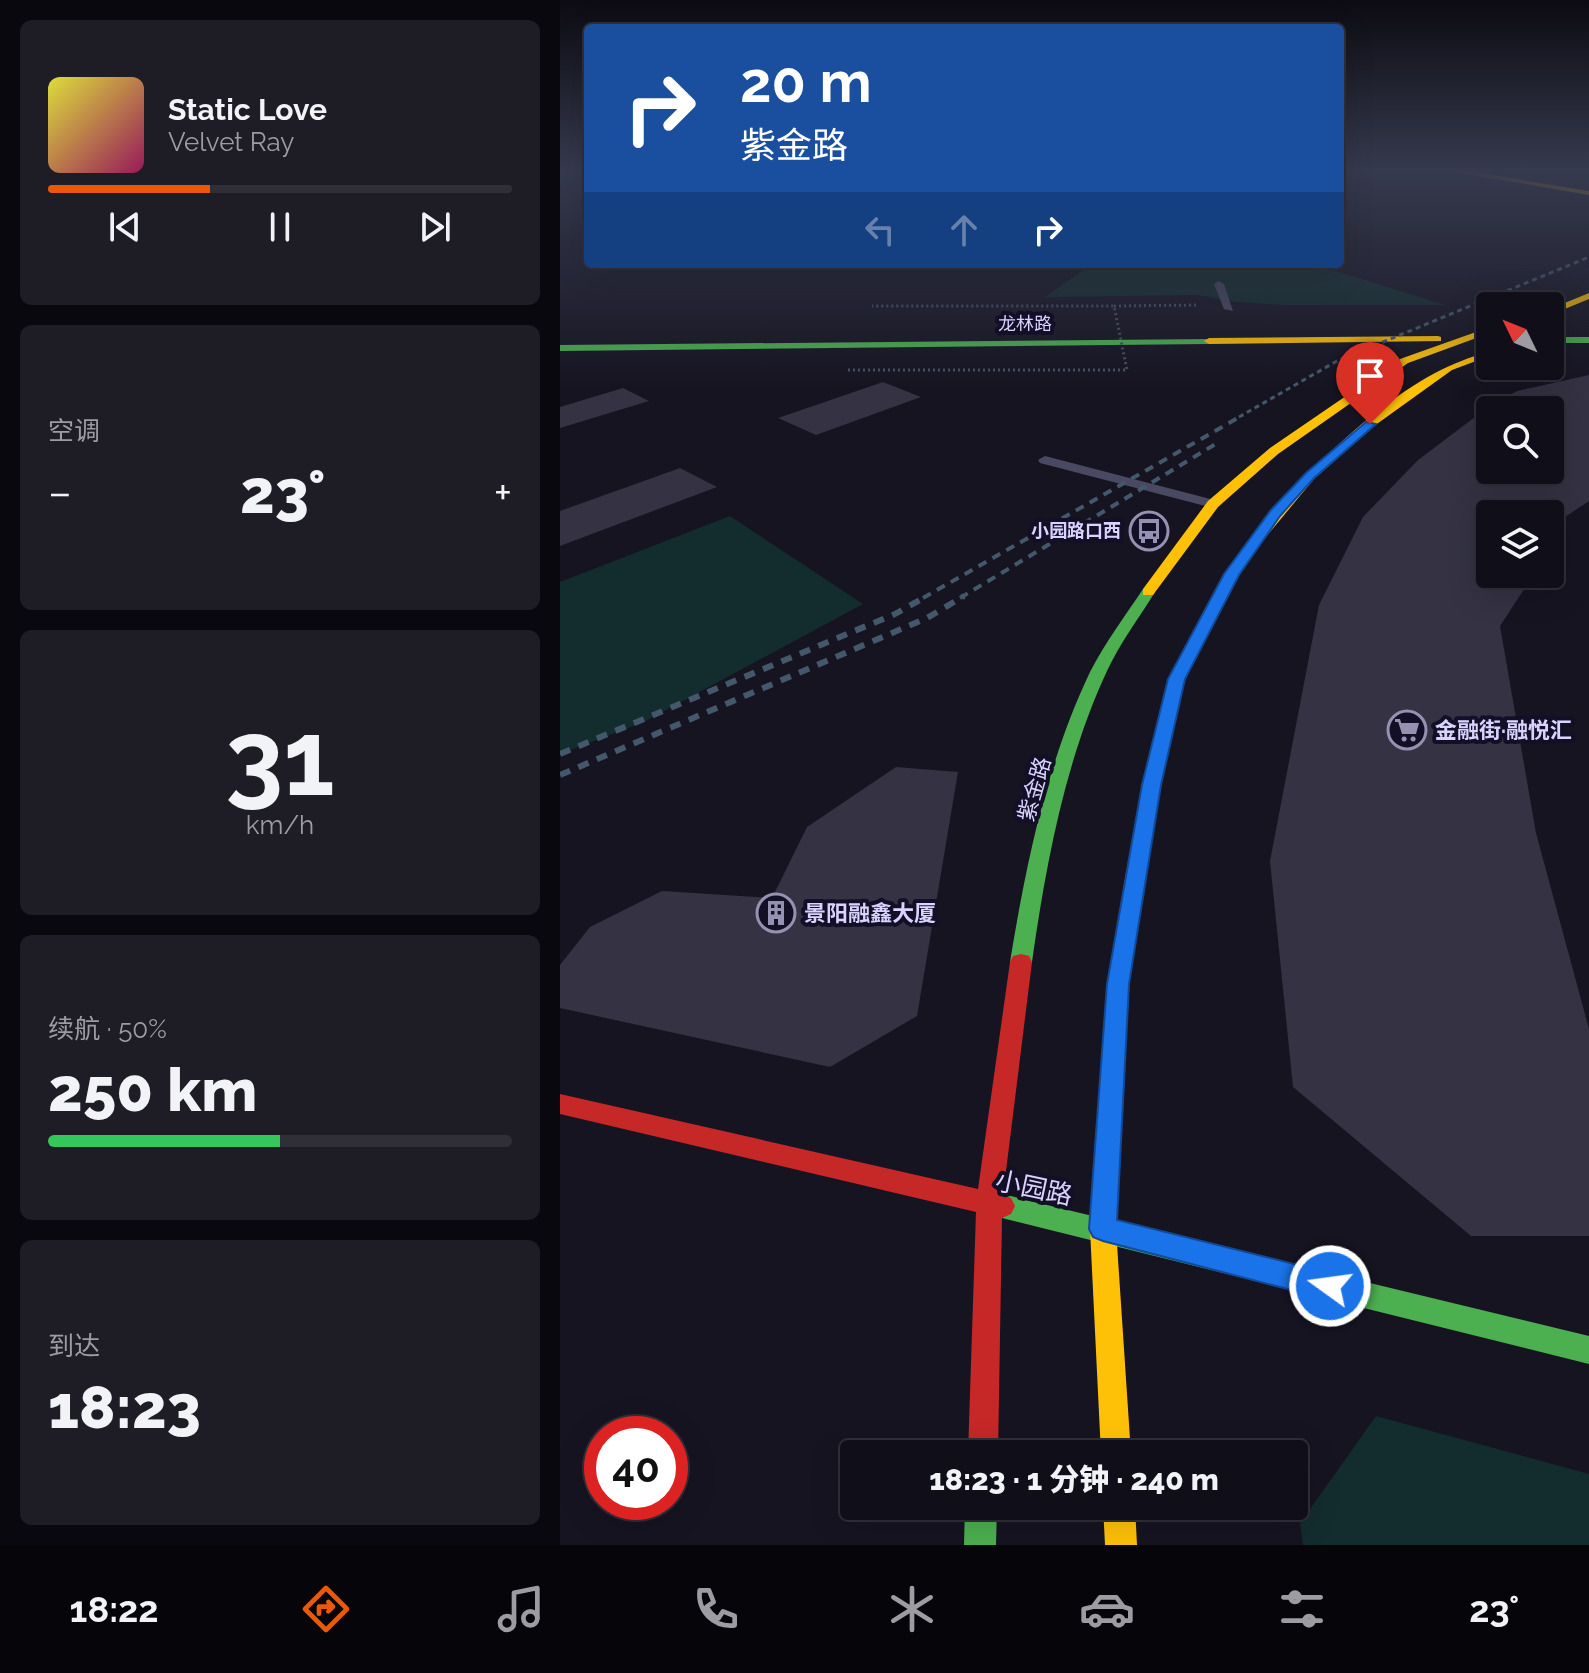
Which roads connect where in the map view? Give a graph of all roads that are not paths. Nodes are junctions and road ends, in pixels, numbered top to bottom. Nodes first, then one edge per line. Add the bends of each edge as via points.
1 (1219, 284) dead end
2 (1589, 296) edge
3 (1564, 306) edge
4 (1234, 315) joint
5 (1564, 321) edge
6 (1208, 322) dead end
7 (1476, 324) edge
8 (1564, 328) edge
9 (1461, 329) junction
10 (1476, 330) edge
11 (1476, 334) edge
12 (1564, 340) edge
13 (1589, 340) edge
14 (560, 348) edge
15 (1476, 359) edge
16 (1045, 460) dead end
17 (1213, 504) junction
18 (560, 1104) edge
19 (989, 1205) junction
20 (1103, 1229) junction
21 (1589, 1350) edge
22 (983, 1440) edge
23 (1115, 1440) edge
24 (981, 1520) edge
25 (1120, 1520) edge
26 (980, 1545) edge
27 (1121, 1545) edge

1 - 4 lane
2 - 3 main road
4 - 6 main road
5 - 8 main road via 1582,321
7 - 9 main road, 龙林路
9 - 10 main road, 紫金路
9 - 11 main road, 龙林路
9 - 14 main road, 龙林路 via 1372,341
9 - 17 main road, 紫金路 via 1353,395 1274,451
12 - 13 main road
15 - 20 main road via 1448,368 1310,476 1232,574 1176,679 1151,785 1118,984
16 - 17 lane
17 - 19 main road, 紫金路 via 1152,585 1095,679 1061,780 1031,891
18 - 19 main road, 小园路
19 - 20 main road, 小园路
19 - 22 main road, 紫金路
20 - 21 main road, 小园路
20 - 23 main road
24 - 26 main road
25 - 27 main road

